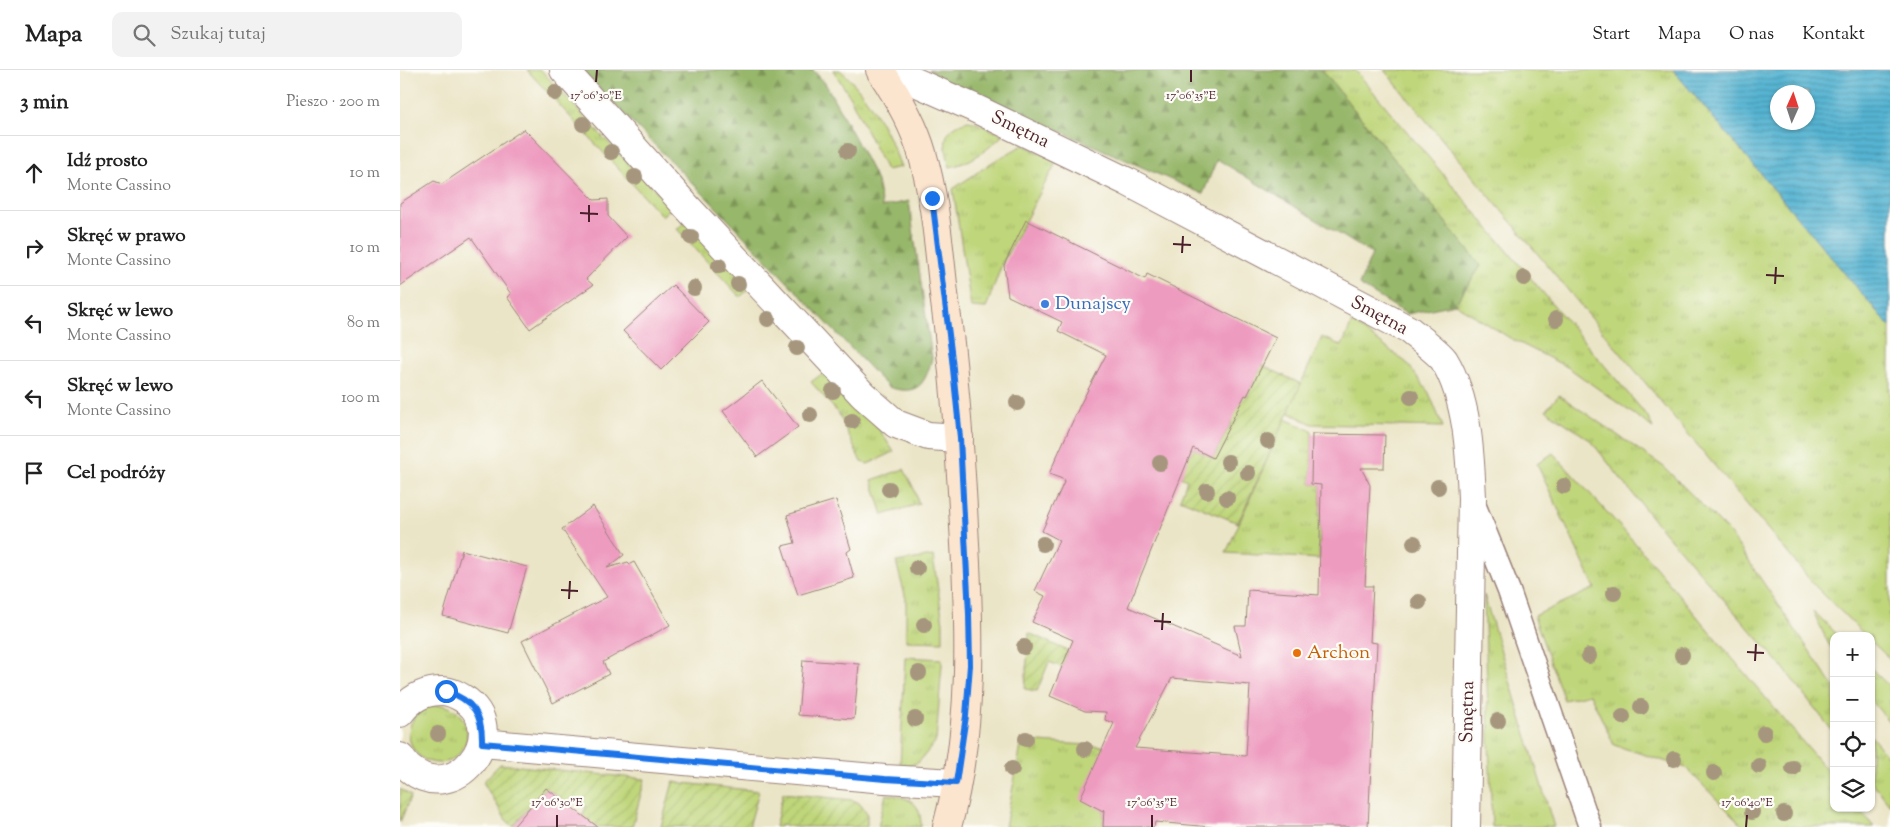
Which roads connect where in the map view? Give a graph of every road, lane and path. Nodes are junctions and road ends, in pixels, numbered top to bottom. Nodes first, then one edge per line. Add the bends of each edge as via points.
1 (564, 70) edge
2 (880, 70) edge
3 (888, 70) edge
4 (960, 438) junction
5 (1472, 498) junction
6 (400, 713) edge
7 (482, 743) junction
8 (400, 757) edge
9 (956, 783) junction
10 (947, 827) edge
11 (1466, 827) edge
12 (1590, 827) edge

1 - 4 street via 863,395 896,424 928,436
2 - 4 street via 896,94 922,152 932,198
3 - 5 street, Smętna via 1128,182 1409,330 1443,359 1461,400 1470,452
4 - 9 street via 970,665
5 - 11 street, Smętna
5 - 12 lane via 1509,591
6 - 7 street via 407,703 432,691 459,695 478,715
7 - 8 street via 477,757 454,777 438,779 423,776 410,769
7 - 9 street
9 - 10 street

